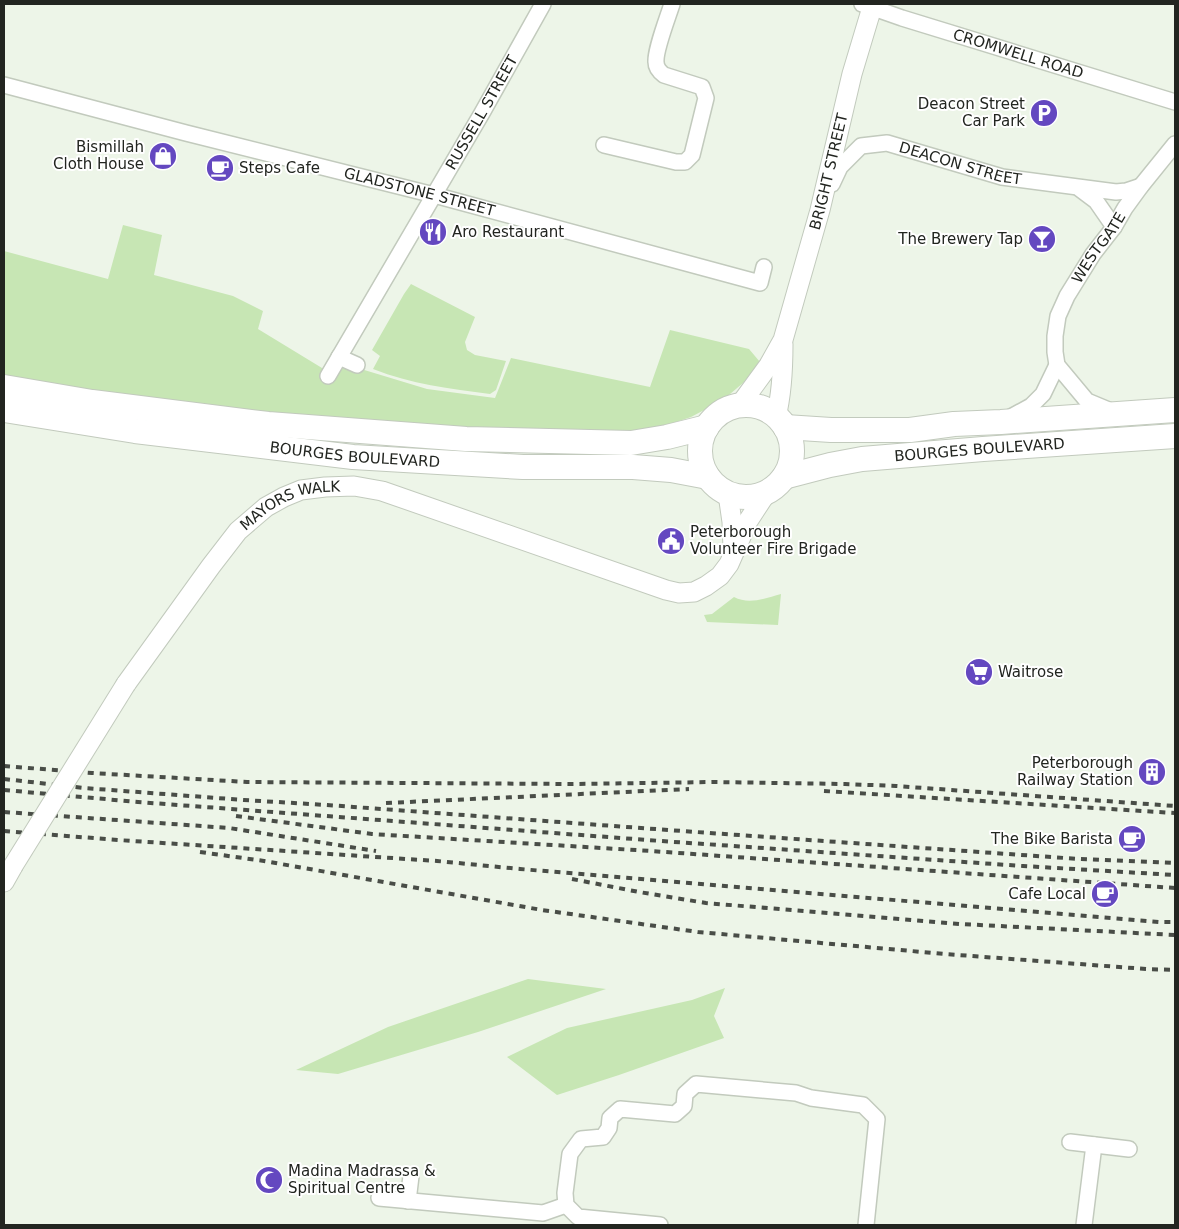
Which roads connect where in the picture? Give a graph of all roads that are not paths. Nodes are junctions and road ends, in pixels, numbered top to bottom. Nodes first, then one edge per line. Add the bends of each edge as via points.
1 (543, 4) edge
2 (672, 4) edge
3 (869, 5) edge
4 (4, 85) edge
5 (1175, 102) edge
6 (604, 144) dead end
7 (1175, 144) edge
8 (1141, 186) junction
9 (1079, 188) junction
10 (434, 195) junction
11 (820, 210) junction
12 (1114, 227) junction
13 (764, 267) dead end
14 (783, 340) junction
15 (340, 357) junction
16 (358, 365) dead end
17 (1057, 365) junction
18 (328, 376) dead end
19 (4, 387) edge
20 (739, 406) junction
21 (4, 410) edge
22 (1175, 410) edge
23 (1118, 413) junction
24 (780, 422) junction
25 (1002, 422) junction
26 (707, 427) junction
27 (1175, 436) edge
28 (708, 477) junction
29 (775, 485) junction
30 (728, 494) junction
31 (733, 556) junction
32 (8, 874) edge
33 (1070, 1142) dead end
34 (1094, 1145) junction
35 (1129, 1149) dead end
36 (411, 1176) dead end
37 (379, 1198) dead end
38 (408, 1201) junction
39 (566, 1205) junction
40 (660, 1225) edge
41 (866, 1225) edge
42 (1084, 1225) edge

1 - 10 street, RUSSELL STREET
2 - 6 street via 655,64 664,75 702,87 706,98 692,154 685,162 676,162
3 - 5 street, CROMWELL ROAD
3 - 11 street, BRIGHT STREET
4 - 10 street, GLADSTONE STREET
7 - 8 street, WESTGATE
8 - 9 street, DEACON STREET via 1116,192
8 - 12 street, WESTGATE
9 - 11 street, DEACON STREET via 1002,177 887,143 861,146 840,167
9 - 12 street via 1096,201
10 - 13 street, GLADSTONE STREET via 760,283
10 - 15 street, RUSSELL STREET
11 - 14 street, BRIGHT STREET
12 - 17 street, WESTGATE via 1093,254 1058,316 1054,336
14 - 20 street, BRIGHT STREET via 770,365
14 - 24 street, BRIGHT STREET
15 - 16 street
15 - 18 street, RUSSELL STREET
17 - 23 street via 1087,401
17 - 25 street via 1042,394 1031,406
19 - 26 main road, BOURGES BOULEVARD via 92,402 268,424 466,440 631,443
20 - 24 main road via 765,410
20 - 26 main road via 715,417
21 - 28 main road, BOURGES BOULEVARD via 135,431 353,457 523,467 633,467
22 - 23 main road, BOURGES BOULEVARD
23 - 25 main road, BOURGES BOULEVARD
24 - 25 main road, BOURGES BOULEVARD via 831,430 910,430
24 - 29 main road via 790,439 792,452 790,465
26 - 28 main road via 700,452
27 - 29 main road, BOURGES BOULEVARD via 862,459 830,465
28 - 30 main road
29 - 30 main road via 754,497
29 - 31 street, MAYORS WALK via 748,521
30 - 31 street
31 - 32 street, MAYORS WALK, bridge via 720,576 711,583 694,592 680,593 382,491 354,486 325,487 301,490 284,497 238,530 211,566 126,684
33 - 34 street
34 - 35 street
34 - 42 street
36 - 38 street
37 - 38 street
38 - 39 street via 543,1213
39 - 40 street via 578,1217
39 - 41 street via 570,1154 582,1139 603,1137 609,1128 610,1118 620,1109 675,1114 684,1106 685,1094 696,1084 796,1094 863,1105 878,1119

